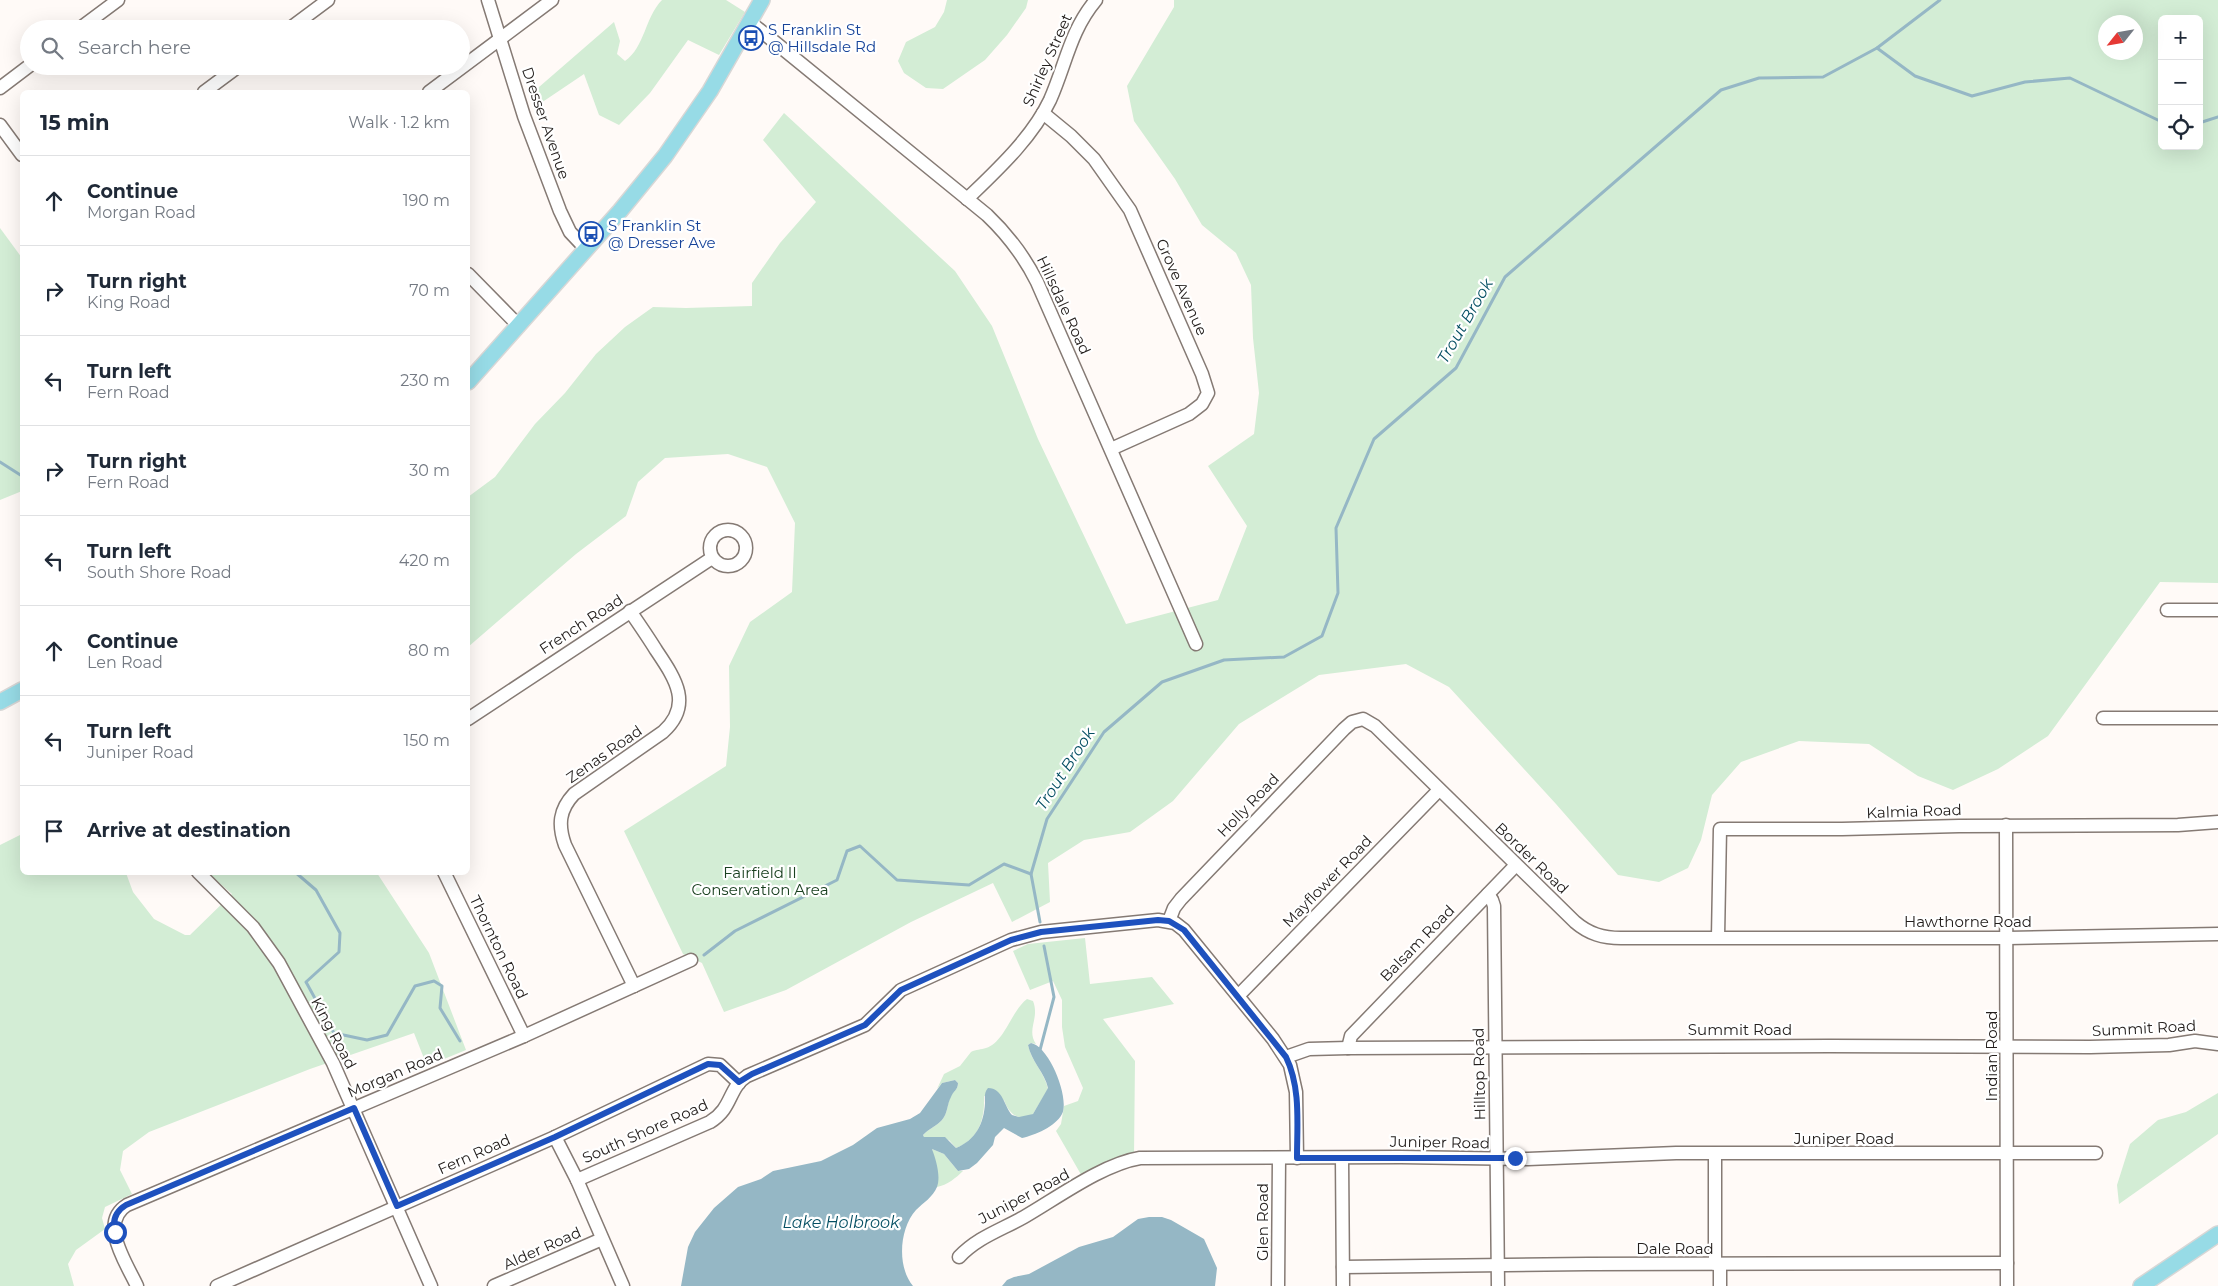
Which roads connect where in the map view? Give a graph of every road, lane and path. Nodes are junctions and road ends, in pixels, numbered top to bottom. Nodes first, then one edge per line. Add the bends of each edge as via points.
1 (118, 0) edge
2 (328, 0) edge
3 (488, 0) edge
4 (552, 0) edge
5 (762, 0) edge
6 (1096, 0) edge
7 (91, 20) edge
8 (302, 20) edge
9 (750, 22) junction
10 (500, 38) junction
11 (470, 61) edge
12 (20, 73) edge
13 (228, 75) edge
14 (451, 75) edge
15 (0, 88) edge
16 (207, 90) edge
17 (432, 90) edge
18 (1042, 113) junction
19 (0, 125) edge
20 (20, 153) edge
21 (967, 199) junction
22 (586, 250) junction
23 (470, 276) edge
24 (519, 326) junction
25 (470, 380) edge
26 (1111, 449) junction
27 (712, 558) dead end
28 (2167, 610) dead end
29 (2218, 610) edge
30 (630, 611) junction
31 (1196, 644) dead end
32 (20, 691) edge
33 (0, 702) edge
34 (470, 718) edge
35 (2103, 718) dead end
36 (2218, 718) edge
37 (1359, 720) joint
38 (1439, 790) junction
39 (2218, 822) edge
40 (2006, 825) junction
41 (1516, 865) junction
42 (201, 875) edge
43 (445, 875) edge
44 (1488, 894) junction
45 (1169, 921) junction
46 (2218, 934) edge
47 (1718, 937) junction
48 (2007, 938) junction
49 (691, 960) dead end
50 (634, 986) junction
51 (1238, 996) junction
52 (524, 1036) junction
53 (2218, 1044) edge
54 (1494, 1046) junction
55 (2007, 1046) junction
56 (1348, 1048) junction
57 (1286, 1057) junction
58 (739, 1082) junction
59 (354, 1108) junction
60 (555, 1137) junction
61 (2096, 1153) dead end
62 (1715, 1154) junction
63 (2008, 1154) junction
64 (1279, 1158) junction
65 (1297, 1158) junction
66 (1342, 1158) junction
67 (1497, 1159) junction
68 (577, 1180) junction
69 (397, 1206) junction
70 (2218, 1234) edge
71 (602, 1239) junction
72 (959, 1257) dead end
73 (2007, 1263) junction
74 (1717, 1264) junction
75 (1498, 1266) junction
76 (1343, 1267) junction
77 (137, 1286) edge
78 (217, 1286) edge
79 (431, 1286) edge
80 (494, 1286) edge
81 (623, 1286) edge
82 (1278, 1286) edge
83 (1343, 1286) edge
84 (1498, 1286) edge
85 (1720, 1286) edge
86 (2007, 1286) edge
87 (2141, 1286) edge

1 - 7 street
2 - 8 street
3 - 10 street, Dresser Avenue
4 - 10 street
5 - 9 main road
6 - 18 street, Shirley Street via 1080,20
9 - 21 street, Hillsdale Road
9 - 22 main road via 685,128
10 - 11 street
10 - 22 street, Dresser Avenue via 524,116 560,211 570,232
12 - 15 street
13 - 16 street
14 - 17 street
18 - 21 street, Shirley Street via 1023,141
18 - 26 street, Grove Avenue via 1094,159 1130,210 1208,393 1202,404 1189,414
19 - 20 street
21 - 26 street, Hillsdale Road via 1009,237 1029,266
22 - 24 main road
23 - 24 street
24 - 25 main road
26 - 31 street, Hillsdale Road
27 - 30 street, French Road
28 - 29 street
30 - 34 street, French Road
30 - 50 street, Zenas Road via 673,676 679,693 678,711 663,732 574,794 565,804 560,821 565,845
32 - 33 main road
35 - 36 street
37 - 38 street, Border Road via 1375,726
37 - 45 street, Holly Road via 1344,728 1181,899
38 - 41 street, Border Road
38 - 51 street, Mayflower Road
39 - 40 street, Kalmia Road
40 - 47 street, Kalmia Road via 1720,829
40 - 48 street, Indian Road
41 - 44 street, Balsam Road
41 - 47 street, Border Road via 1575,922 1591,933 1615,938
42 - 59 street, King Road via 270,948 324,1044
43 - 52 street, Thornton Road
44 - 54 street, Hilltop Road via 1494,906
44 - 56 street, Balsam Road via 1351,1036
45 - 51 street via 1184,930
45 - 58 street via 1041,932 1011,940 901,990 865,1025
46 - 48 street, Hawthorne Road
47 - 48 street, Hawthorne Road
48 - 55 street, Indian Road
49 - 50 street, Morgan Road
50 - 52 street, Morgan Road
51 - 57 street
52 - 59 street, Morgan Road
53 - 55 street, Summit Road via 2201,1041 2109,1047
54 - 55 street, Summit Road
54 - 56 street, Summit Road
54 - 67 street, Hilltop Road
55 - 63 street, Indian Road
56 - 57 street, Summit Road via 1309,1049
57 - 65 street via 1296,1092
58 - 60 street, Fern Road via 720,1065 708,1064
58 - 68 street, South Shore Road via 724,1111 710,1122
59 - 69 street, King Road
59 - 77 street, Morgan Road via 131,1203 119,1211 115,1218 116,1237
60 - 68 street
60 - 69 street, Fern Road
61 - 63 street, Juniper Road
62 - 63 street, Juniper Road
62 - 67 street, Juniper Road
62 - 74 street
63 - 73 street, Indian Road
64 - 65 street, Juniper Road
64 - 72 street, Juniper Road via 1146,1158 1122,1162 984,1236
64 - 82 street, Glen Road
65 - 66 street, Juniper Road
66 - 67 street, Juniper Road
66 - 76 street
67 - 75 street, Hilltop Road
68 - 71 street
69 - 78 street, Fern Road
69 - 79 street, King Road
70 - 87 main road
71 - 80 street, Alder Road
71 - 81 street
73 - 74 street, Dale Road
73 - 86 street, Indian Road
74 - 75 street, Dale Road
74 - 85 street
75 - 76 street, Dale Road
75 - 84 street, Hilltop Road
76 - 83 street

